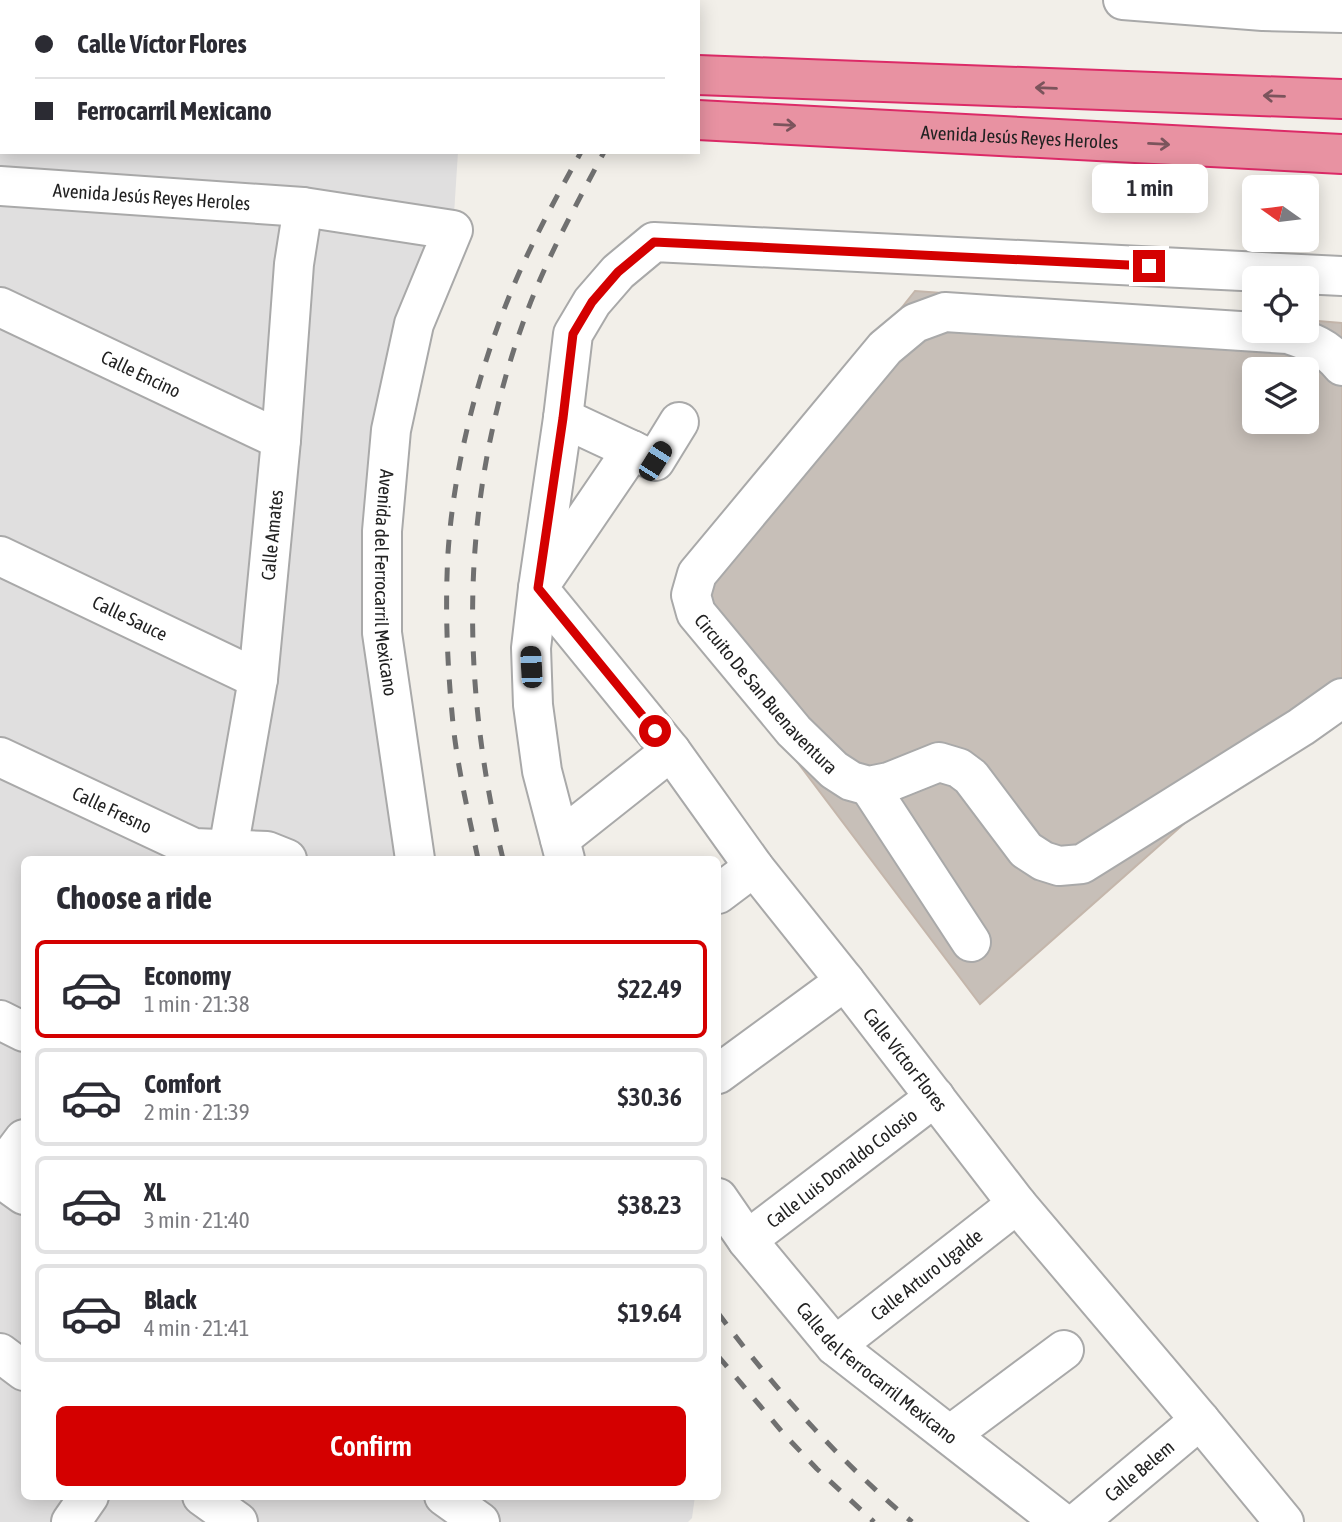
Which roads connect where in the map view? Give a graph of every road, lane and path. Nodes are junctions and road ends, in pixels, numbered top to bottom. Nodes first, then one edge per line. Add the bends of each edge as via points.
1 (1124, 0) edge
2 (1342, 13) edge
3 (709, 76) edge
4 (1342, 99) edge
5 (708, 120) edge
6 (1342, 154) edge
7 (0, 186) edge
8 (303, 206) junction
9 (453, 230) joint
10 (1342, 276) edge
11 (0, 307) edge
12 (1342, 366) edge
13 (563, 418) junction
14 (679, 422) dead end
15 (281, 440) junction
16 (632, 450) junction
17 (0, 556) edge
18 (538, 588) junction
19 (258, 680) junction
20 (1342, 698) edge
21 (671, 751) junction
22 (0, 757) edge
23 (869, 786) junction
24 (563, 849) edge
25 (225, 855) edge
26 (280, 856) edge
27 (415, 856) edge
28 (754, 867) junction
29 (721, 892) edge
30 (971, 942) dead end
31 (845, 981) junction
32 (0, 1020) edge
33 (21, 1030) edge
34 (721, 1072) edge
35 (935, 1097) junction
36 (21, 1143) edge
37 (0, 1171) edge
38 (0, 1178) edge
39 (21, 1193) edge
40 (721, 1202) edge
41 (1017, 1204) junction
42 (747, 1240) junction
43 (835, 1346) junction
44 (1065, 1350) dead end
45 (0, 1353) edge
46 (21, 1369) edge
47 (1200, 1420) junction
48 (950, 1435) junction
49 (86, 1500) edge
50 (208, 1500) edge
51 (450, 1500) edge
52 (71, 1522) edge
53 (238, 1522) edge
54 (480, 1522) edge
55 (1061, 1522) edge
56 (1078, 1522) edge
57 (1284, 1522) edge

1 - 2 street
4 -> 3 highway
5 -> 6 highway, Avenida Jesús Reyes Heroles
7 - 8 street, Avenida Jesús Reyes Heroles
8 - 9 street, Avenida Jesús Reyes Heroles
8 - 15 street, Calle Amates via 294,264
9 - 27 street, Avenida del Ferrocarril Mexicano via 414,324 391,430 382,531 382,633
10 - 13 street via 654,242 618,272 573,334
11 - 15 street, Calle Encino
12 - 23 street, Circuito De San Buenaventura via 1314,343 1288,334 945,312 915,323 885,348 697,574 691,595 696,613 794,731 834,770
13 - 16 street
13 - 18 street
14 - 16 street via 655,461
15 - 19 street, Calle Amates
16 - 18 street
17 - 19 street, Calle Sauce
18 - 21 street, Calle Víctor Flores
18 - 24 street via 531,648 533,705 542,771
19 - 25 street, Calle Amates
20 - 23 street via 1082,863 1059,866 1026,850 971,777 958,768 939,762
21 - 24 street
21 - 28 street, Calle Víctor Flores
22 - 25 street, Calle Fresno via 194,848
23 - 30 street
25 - 26 street, Calle Fresno via 267,850
28 - 29 street
28 - 31 street, Calle Víctor Flores
31 - 34 street
31 - 35 street, Calle Víctor Flores
32 - 33 street
35 - 41 street, Calle Víctor Flores
35 - 42 street, Calle Luis Donaldo Colosio
36 - 37 street
38 - 39 street
40 - 42 street, Calle del Ferrocarril Mexicano
41 - 43 street, Calle Arturo Ugalde
41 - 47 street, Calle Víctor Flores
42 - 43 street, Calle del Ferrocarril Mexicano
43 - 48 street, Calle del Ferrocarril Mexicano
44 - 48 street
45 - 46 street
47 - 56 street, Calle Belem
47 - 57 street, Calle Víctor Flores
48 - 55 street, Calle del Ferrocarril Mexicano
49 - 52 street
50 - 53 street
51 - 54 street

